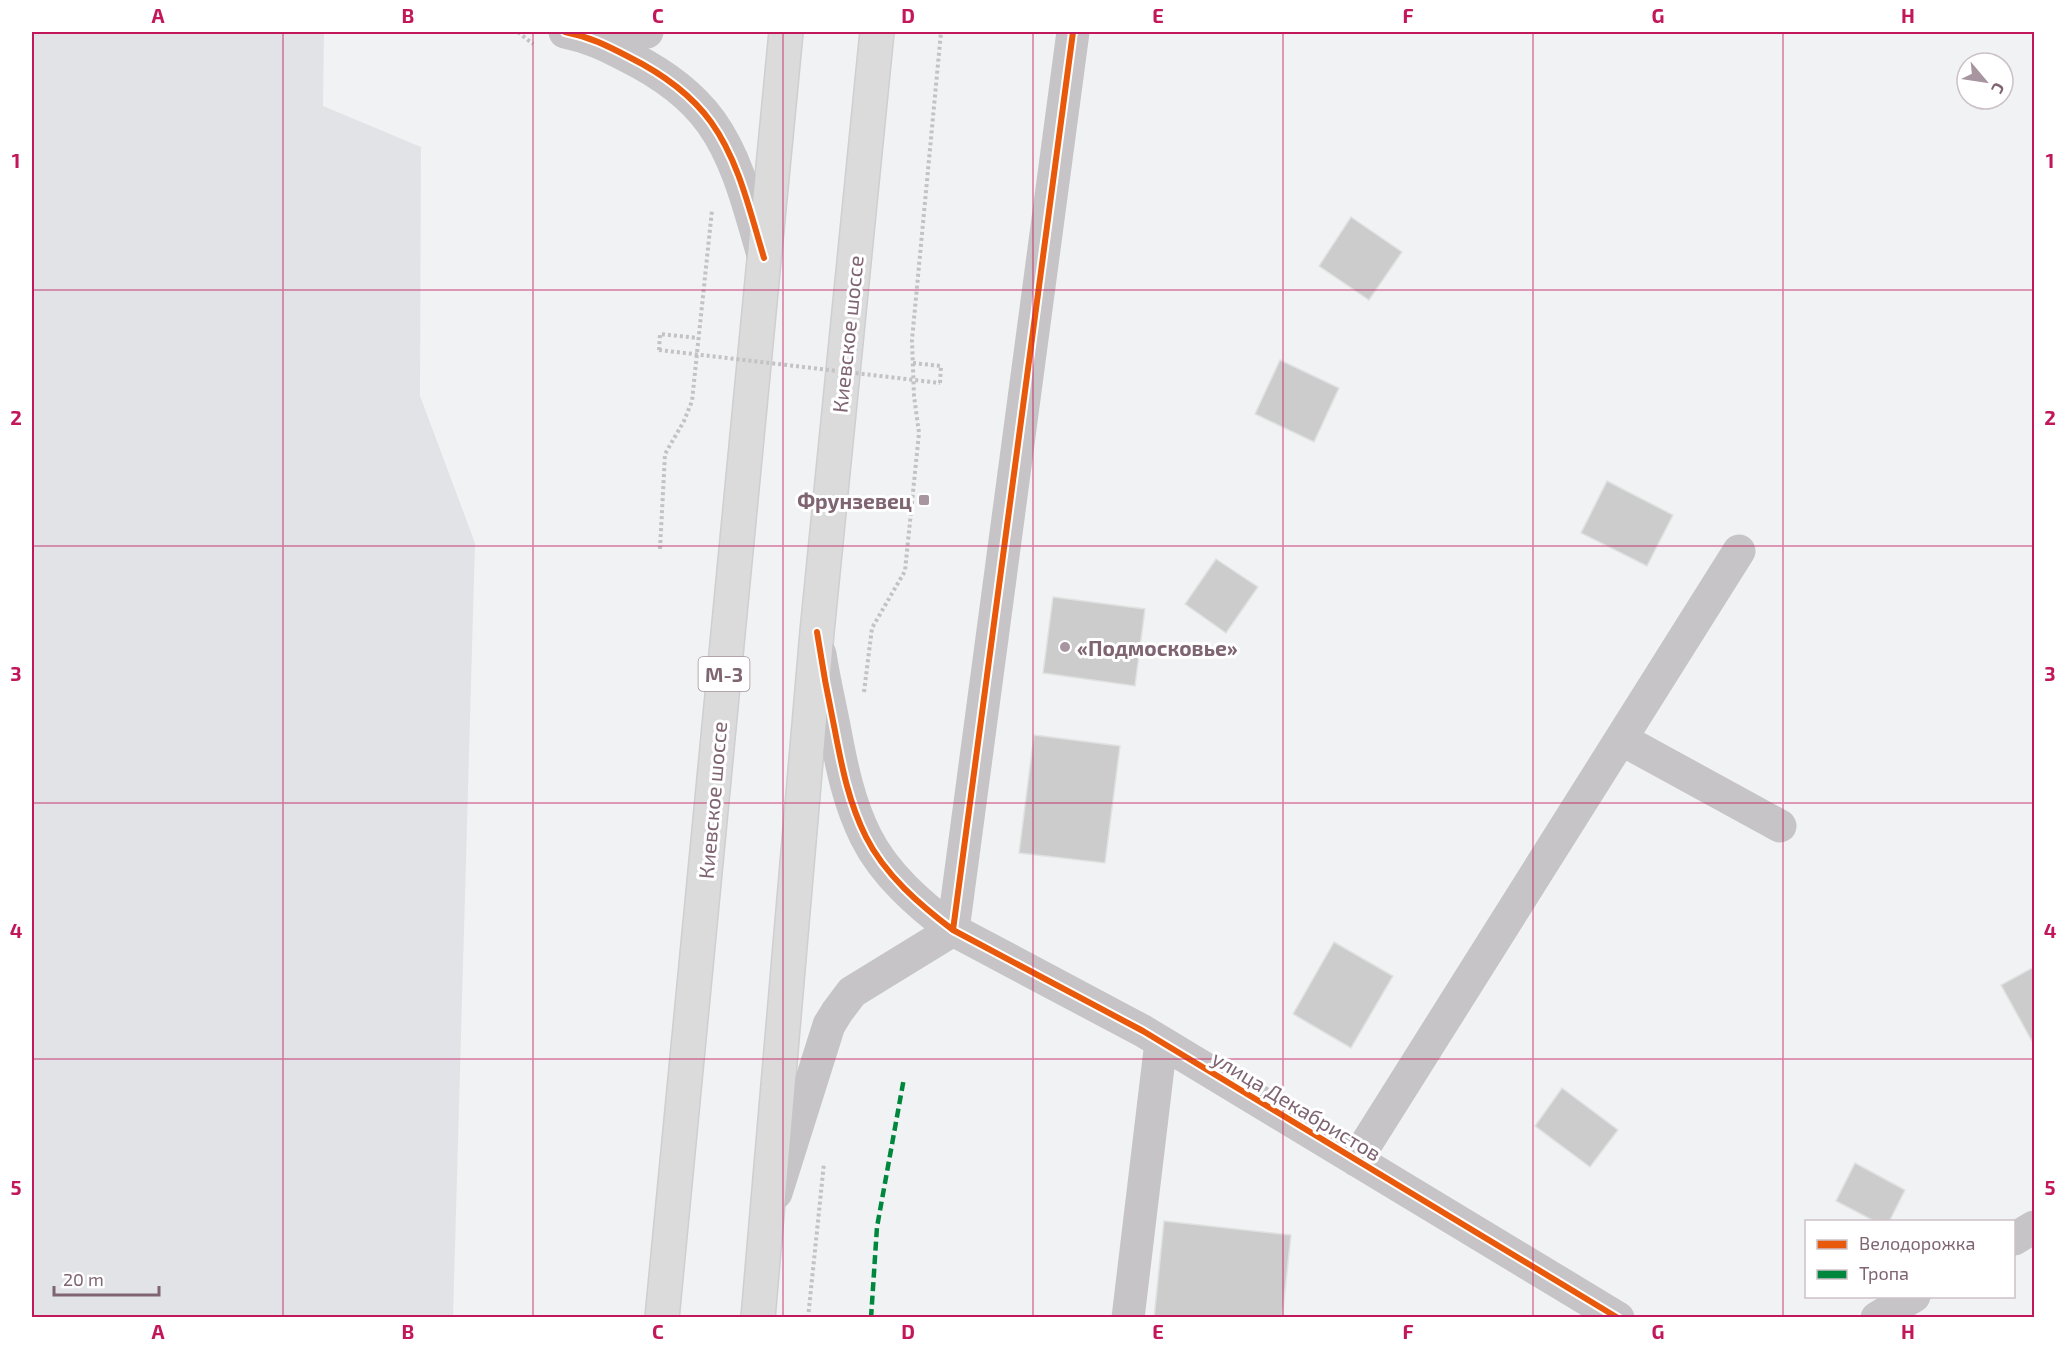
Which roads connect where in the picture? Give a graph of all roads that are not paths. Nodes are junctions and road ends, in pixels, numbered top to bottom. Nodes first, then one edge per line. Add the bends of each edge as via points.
1 (647, 32) edge
2 (786, 32) edge
3 (877, 32) edge
4 (1072, 32) edge
5 (564, 38) edge
6 (764, 258) junction
7 (1739, 550) dead end
8 (817, 632) junction
9 (1621, 739) junction
10 (1780, 826) dead end
11 (963, 855) junction
12 (893, 875) junction
13 (953, 930) junction
14 (1161, 1042) junction
15 (1356, 1160) junction
16 (768, 1222) junction
17 (2034, 1227) edge
18 (2015, 1238) edge
19 (1910, 1298) edge
20 (662, 1317) edge
21 (758, 1317) edge
22 (1128, 1317) edge
23 (1618, 1317) edge
24 (1877, 1317) edge

1 - 5 street
2 - 6 highway, Киевское шоссе / М-3
3 - 8 highway, Киевское шоссе
4 - 11 street
5 - 6 street via 652,68 711,121 737,172
6 - 20 highway, Киевское шоссе / М-3
7 - 9 street
8 - 12 street, улица Декабристов via 850,803 866,838
8 - 16 highway, Киевское шоссе
9 - 10 street
9 - 15 street
11 - 12 street via 953,874 941,882 914,886
11 - 13 street
12 - 13 street, улица Декабристов
13 - 14 street, улица Декабристов
13 - 16 street via 852,992 837,1012 829,1025
14 - 15 street, улица Декабристов
14 - 22 street
15 - 23 street, улица Декабристов
16 - 21 highway, Киевское шоссе
17 - 18 street
19 - 24 street

